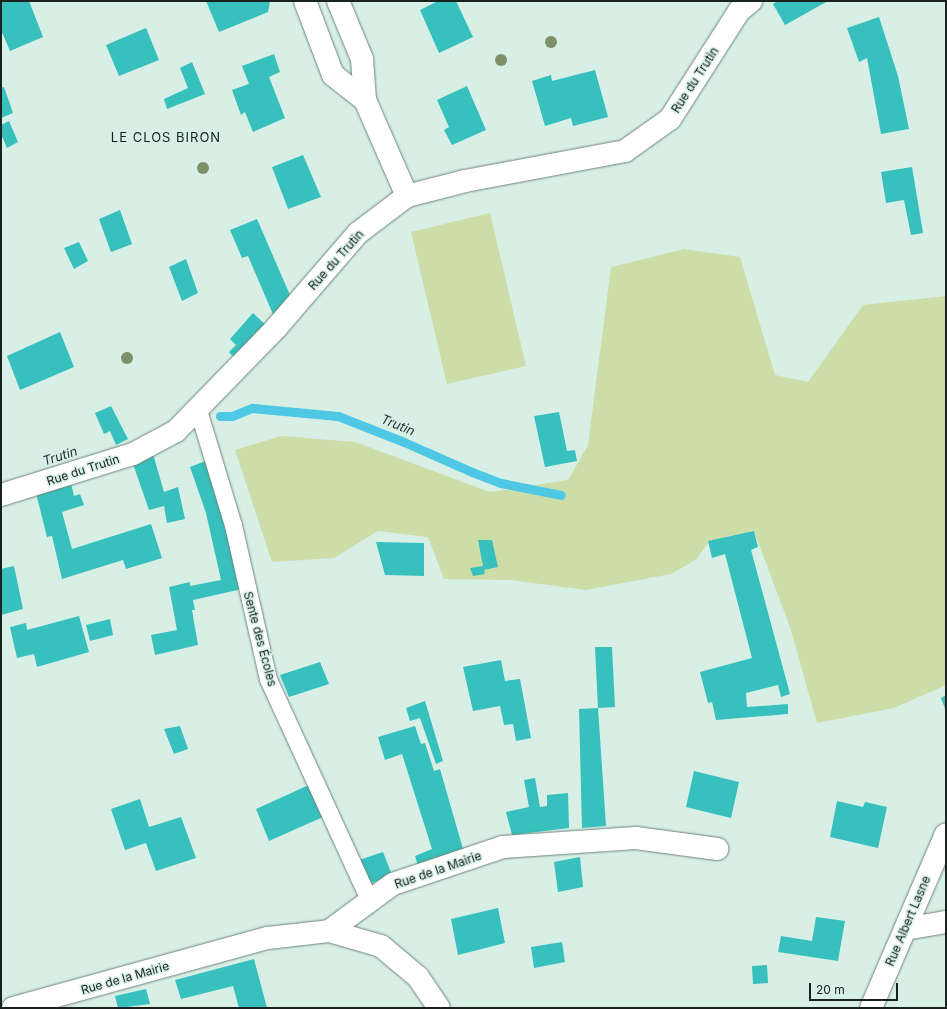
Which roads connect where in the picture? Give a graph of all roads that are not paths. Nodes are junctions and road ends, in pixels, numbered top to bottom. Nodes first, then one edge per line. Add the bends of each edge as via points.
1 (305, 1) edge
2 (338, 1) edge
3 (752, 1) edge
4 (365, 100) junction
5 (407, 196) junction
6 (198, 410) junction
7 (1, 496) edge
8 (946, 834) edge
9 (717, 849) dead end
10 (370, 902) junction
11 (946, 922) edge
12 (905, 929) junction
13 (329, 931) junction
14 (13, 1008) edge
15 (439, 1008) edge
16 (871, 1008) edge

1 - 4 street via 333,75
2 - 4 street via 362,59
3 - 5 street, Rue du Trutin via 739,11 670,119 625,150 465,181
4 - 5 street
5 - 6 street, Rue du Trutin via 358,233 276,328
6 - 7 street, Rue du Trutin via 176,432 133,454
6 - 10 lane, Sente des Écoles via 233,525 268,679
8 - 12 street, Rue Albert Lasne
9 - 10 street, Rue de la Mairie via 636,838 502,848 393,884
10 - 13 street, Rue de la Mairie
11 - 12 street
12 - 16 street, Rue Albert Lasne
13 - 14 street, Rue de la Mairie via 268,938
13 - 15 street via 381,946 418,977

